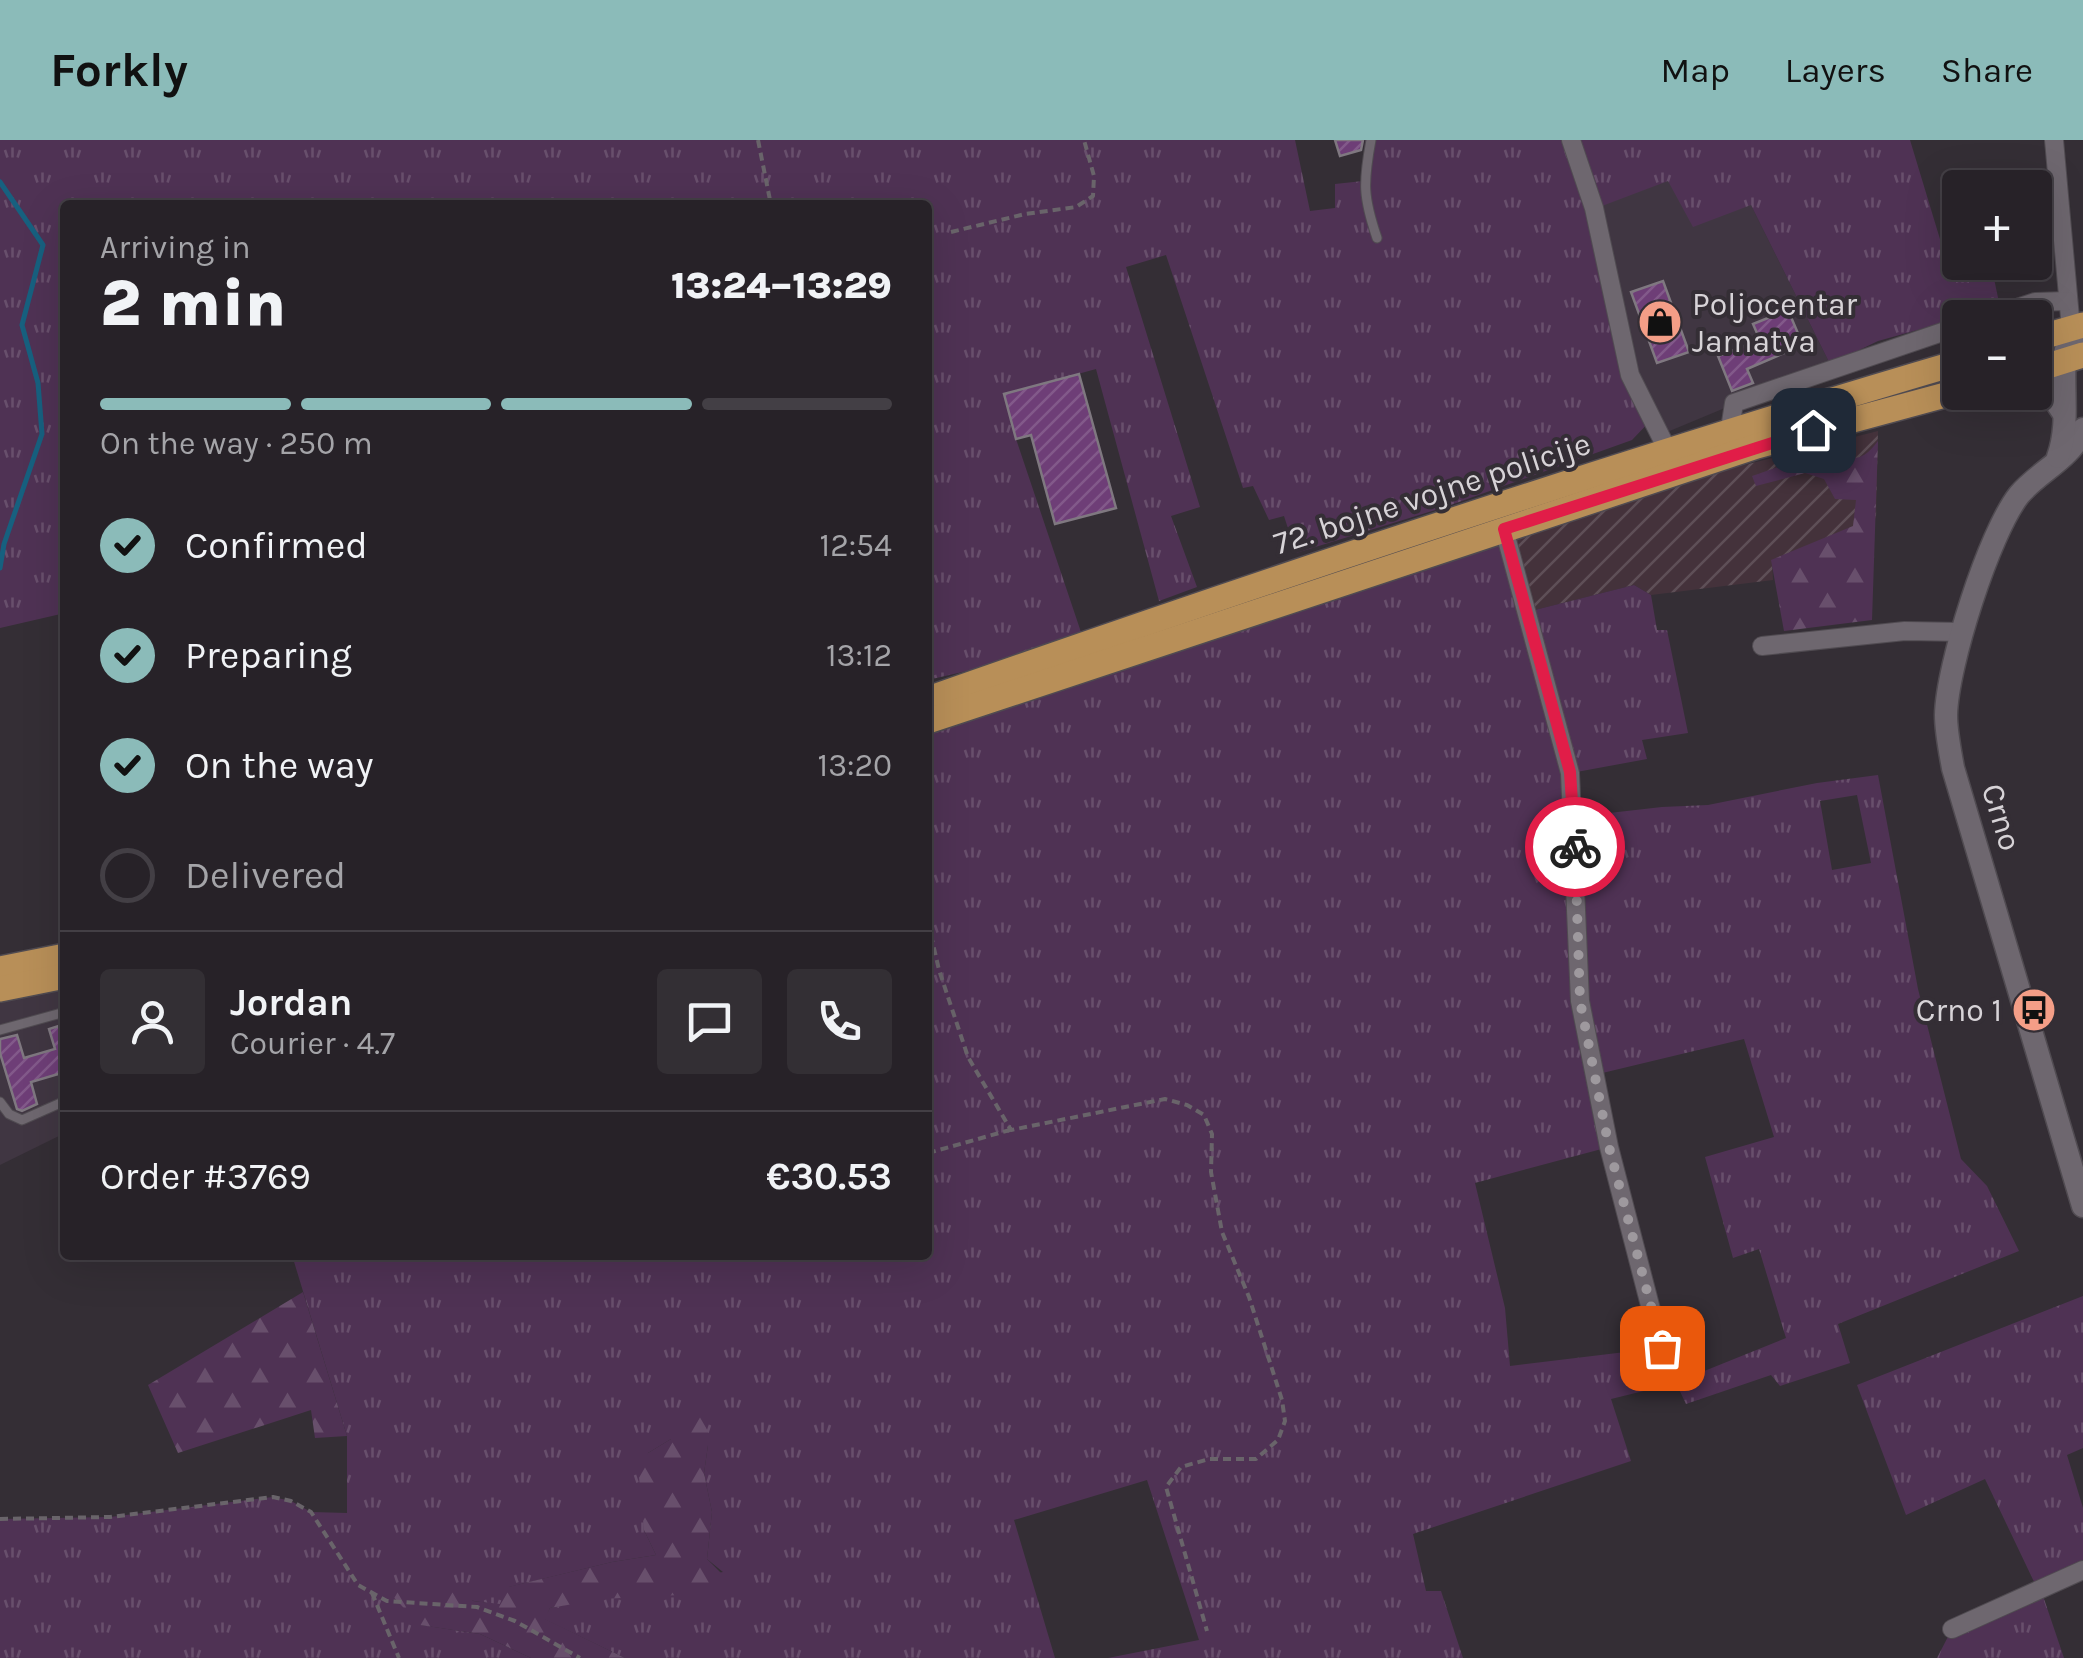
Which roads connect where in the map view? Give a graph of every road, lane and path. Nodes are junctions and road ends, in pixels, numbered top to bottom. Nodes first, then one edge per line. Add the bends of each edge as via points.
1 (758, 140) edge
2 (1084, 140) edge
3 (1371, 140) edge
4 (1571, 140) edge
5 (2054, 140) edge
6 (770, 200) edge
7 (950, 232) dead end
8 (1377, 238) dead end
9 (2052, 301) edge
10 (2068, 301) junction
11 (2079, 331) edge
12 (1942, 332) edge
13 (2052, 337) edge
14 (2073, 358) edge
15 (1942, 367) edge
16 (1942, 397) edge
17 (2052, 398) edge
18 (2064, 414) junction
19 (2083, 428) edge
20 (1730, 429) junction
21 (1668, 450) junction
22 (2055, 464) junction
23 (1504, 529) junction
24 (1962, 632) junction
25 (1762, 646) dead end
26 (932, 699) edge
27 (932, 720) edge
28 (932, 939) edge
29 (60, 957) edge
30 (0, 969) edge
31 (60, 977) edge
32 (0, 989) edge
33 (60, 1013) edge
34 (0, 1030) edge
35 (0, 1102) edge
36 (60, 1103) edge
37 (1010, 1130) junction
38 (932, 1152) edge
39 (2083, 1206) edge
40 (1662, 1348) dead end
41 (0, 1519) edge
42 (2083, 1570) edge
43 (372, 1593) junction
44 (1952, 1629) dead end
45 (1207, 1631) dead end
46 (399, 1658) edge
47 (580, 1658) edge

1 - 6 path
2 - 7 path via 1093,196 1076,207
3 - 8 lane via 1363,181
4 - 21 street via 1594,208 1630,375
5 - 10 street
9 - 10 street
10 - 11 street
11 - 13 main road
11 - 14 street
12 - 20 street via 1734,403
14 - 18 street
15 - 20 main road, 72. bojne vojne policije
16 - 23 main road, 72. bojne vojne policije via 1758,446
17 - 18 street
18 - 22 street
19 - 22 street, Crno
20 - 21 main road, 72. bojne vojne policije
21 - 26 main road, 72. bojne vojne policije
22 - 24 street, Crno via 2008,510
23 - 27 main road, 72. bojne vojne policije
23 - 40 street via 1570,772 1580,1001 1609,1147
24 - 25 street
24 - 39 street, Crno via 1946,718 1953,768
28 - 37 path via 968,1057
29 - 30 main road
31 - 32 main road
33 - 34 lane
35 - 36 lane via 22,1120
37 - 38 path
37 - 45 path via 1164,1099 1204,1115 1212,1134 1222,1232 1249,1297 1285,1421 1278,1440 1256,1459 1181,1467 1166,1487
41 - 43 path via 110,1518 273,1497 311,1512 358,1585
42 - 44 street
43 - 46 path
43 - 47 path via 387,1601 477,1607

